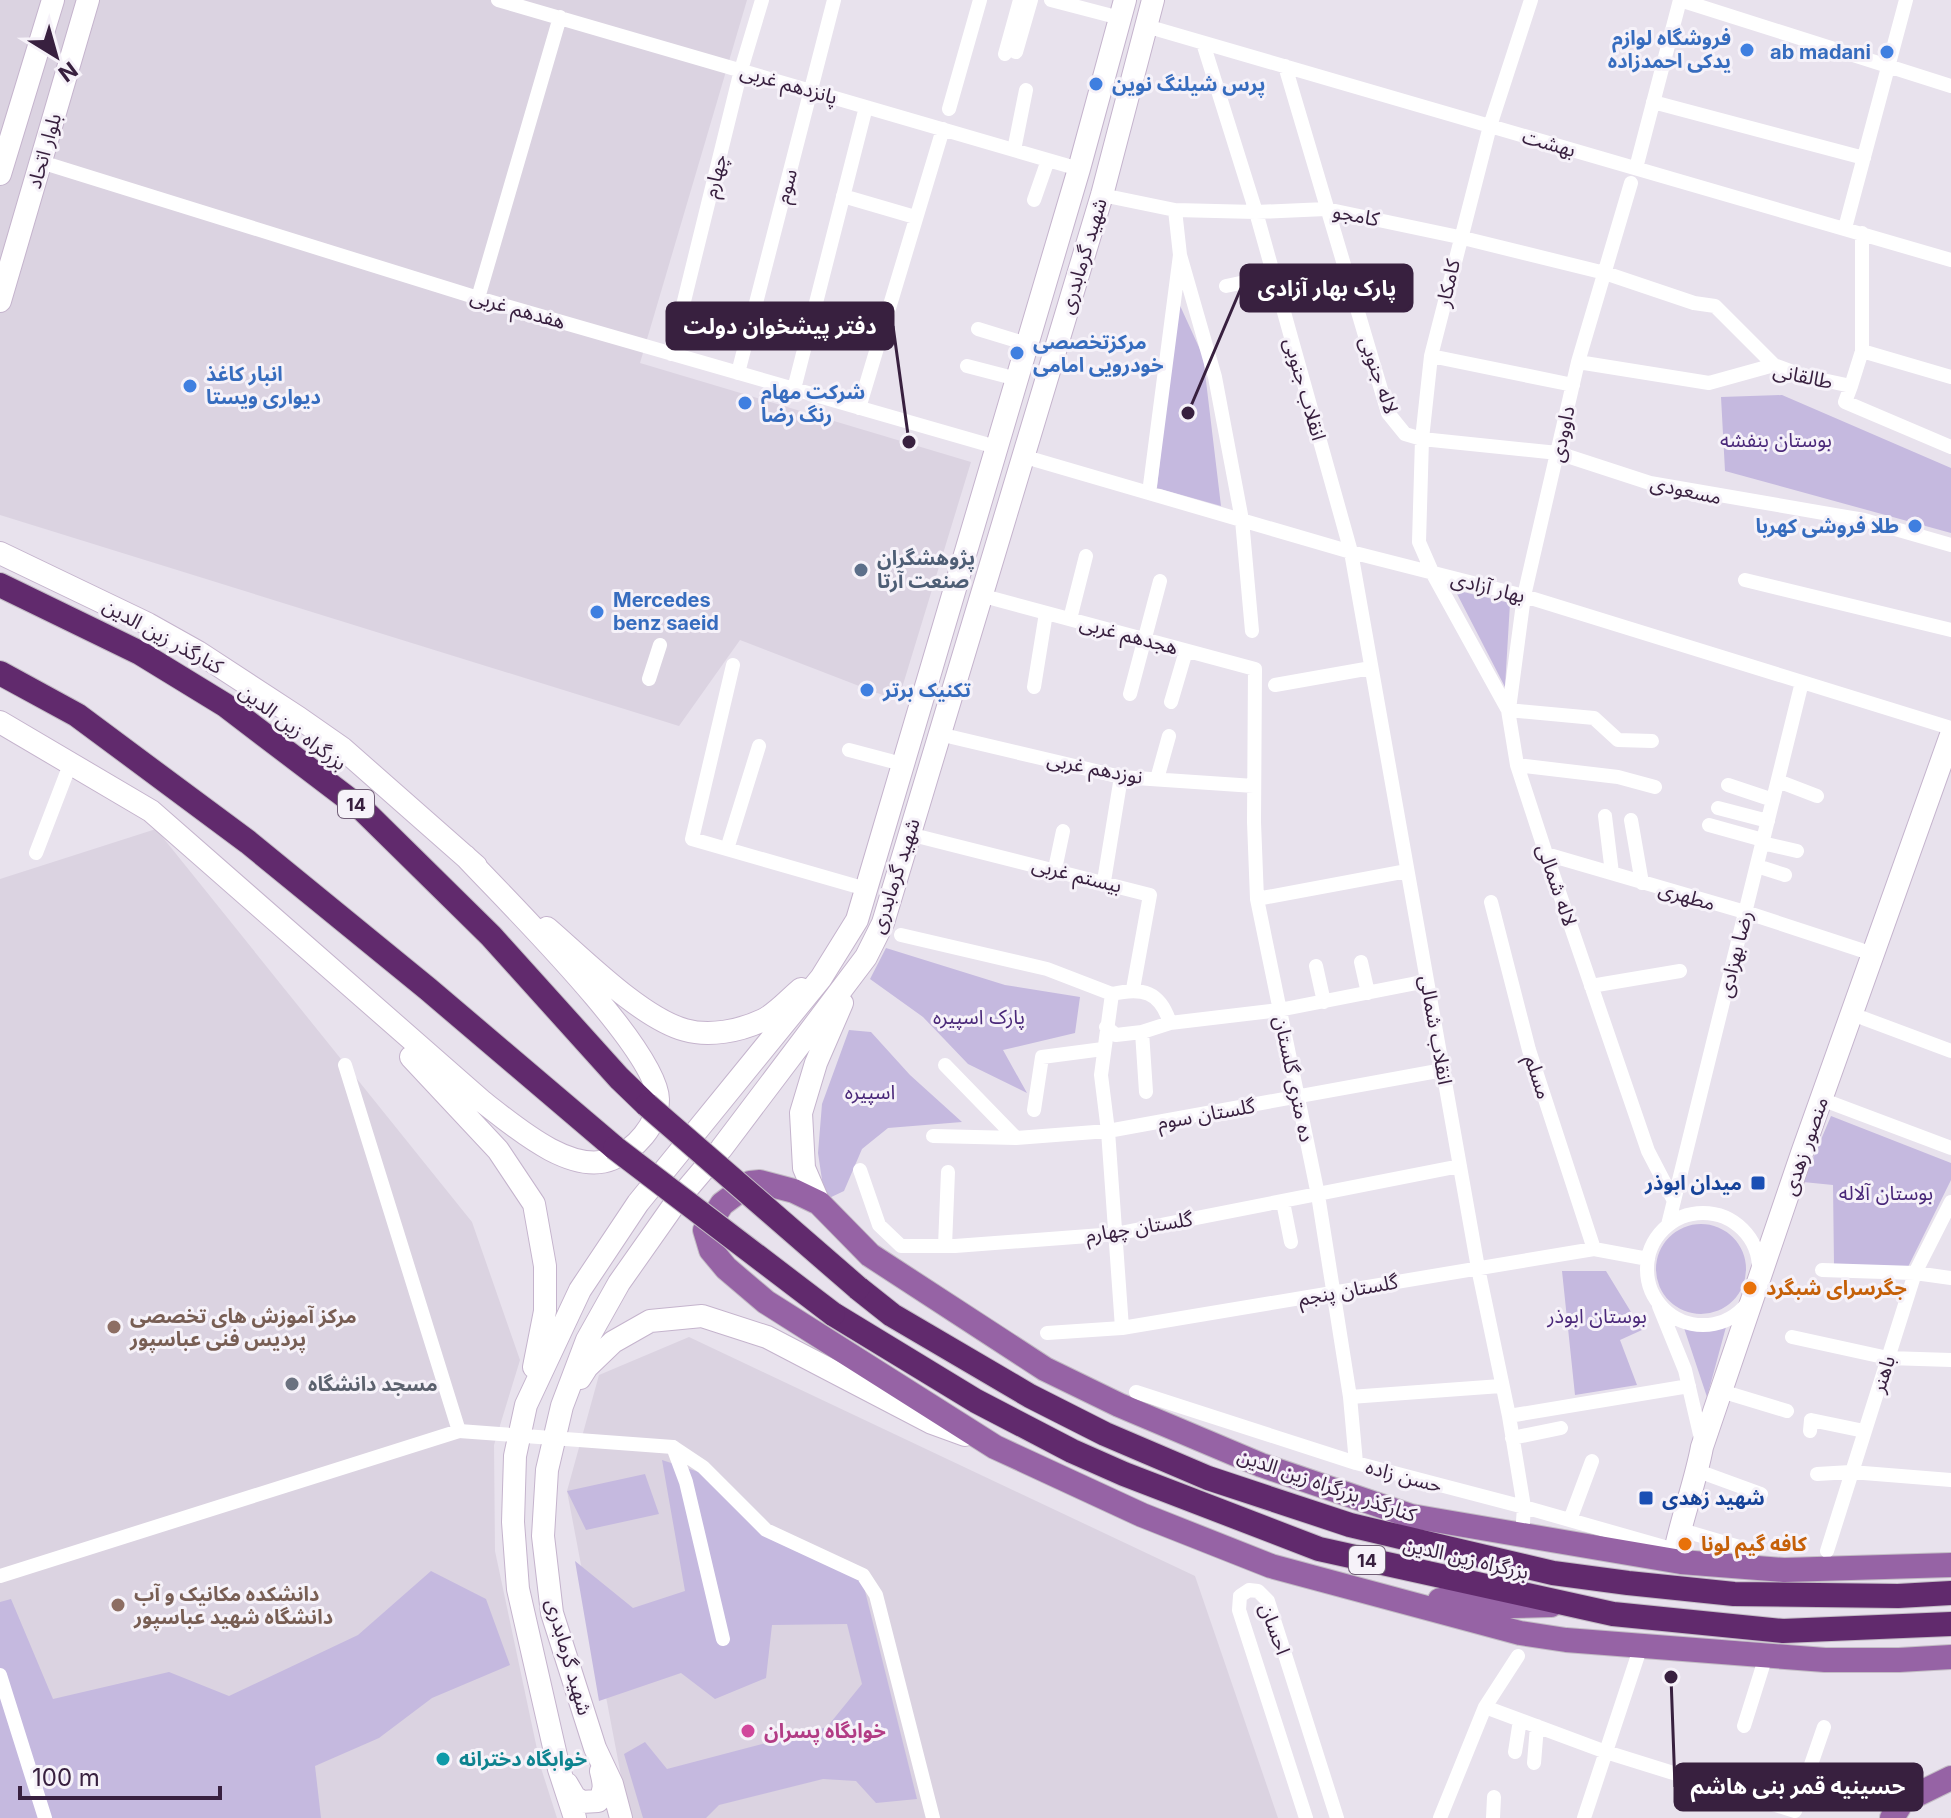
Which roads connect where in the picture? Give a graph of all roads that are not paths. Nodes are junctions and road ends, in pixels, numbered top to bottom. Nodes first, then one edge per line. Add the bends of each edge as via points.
1 (53, 0) edge
2 (88, 0) edge
3 (498, 0) edge
4 (762, 0) edge
5 (834, 0) edge
6 (980, 0) edge
7 (1020, 0) edge
8 (1031, 0) edge
9 (1051, 0) edge
10 (1153, 0) edge
11 (1531, 0) edge
12 (1680, 0) edge
13 (1906, 0) edge
14 (1122, 9) edge
15 (560, 17) junction
16 (1146, 26) junction
17 (1203, 43) junction
18 (1888, 65) junction
19 (1285, 66) junction
20 (741, 70) junction
21 (1951, 86) edge
22 (1026, 90) dead end
23 (811, 91) junction
24 (1653, 102) junction
25 (866, 107) junction
26 (949, 109) dead end
27 (1490, 126) junction
28 (943, 129) junction
29 (1014, 150) junction
30 (1864, 158) junction
31 (1048, 160) junction
32 (41, 162) junction
33 (1636, 168) junction
34 (1079, 169) junction
35 (0, 174) edge
36 (1631, 183) dead end
37 (1102, 195) junction
38 (843, 196) junction
39 (1034, 200) dead end
40 (1326, 209) junction
41 (1175, 210) junction
42 (1256, 212) junction
43 (915, 217) junction
44 (1845, 228) junction
45 (1862, 233) junction
46 (1459, 237) junction
47 (1180, 255) junction
48 (1951, 260) edge
49 (1605, 273) junction
50 (1274, 276) junction
51 (1226, 286) dead end
52 (478, 298) junction
53 (0, 301) edge
54 (978, 329) dead end
55 (1027, 344) junction
56 (1862, 351) junction
57 (671, 354) junction
58 (1431, 356) junction
59 (1578, 362) junction
60 (1774, 365) junction
61 (967, 366) dead end
62 (738, 373) junction
63 (1951, 377) edge
64 (1017, 379) junction
65 (1573, 385) junction
66 (1851, 386) junction
67 (794, 389) junction
68 (859, 408) junction
69 (1422, 439) junction
70 (996, 447) junction
71 (1951, 447) edge
72 (1558, 453) junction
73 (1022, 456) junction
74 (1149, 493) junction
75 (1242, 520) junction
76 (1951, 545) edge
77 (1351, 552) junction
78 (0, 553) edge
79 (1086, 556) dead end
80 (1433, 574) junction
81 (1745, 580) dead end
82 (1160, 581) dead end
83 (0, 585) edge
84 (980, 595) junction
85 (1524, 596) junction
86 (1046, 613) junction
87 (1070, 619) junction
88 (1951, 630) edge
89 (1252, 631) dead end
90 (1144, 639) junction
91 (660, 645) dead end
92 (1186, 651) junction
93 (733, 665) dead end
94 (1371, 668) junction
95 (0, 673) edge
96 (649, 679) dead end
97 (1802, 682) junction
98 (1275, 685) dead end
99 (1034, 687) dead end
100 (1256, 693) joint
101 (1130, 694) dead end
102 (1171, 702) dead end
103 (1508, 710) junction
104 (0, 722) edge
105 (1951, 728) edge
106 (939, 734) junction
107 (1951, 735) edge
108 (1169, 736) dead end
109 (1652, 741) dead end
110 (759, 746) dead end
111 (849, 750) dead end
112 (71, 762) junction
113 (902, 764) junction
114 (1517, 765) junction
115 (1121, 777) junction
116 (1157, 779) junction
117 (1778, 781) junction
118 (1728, 785) dead end
119 (1254, 786) junction
120 (1655, 787) dead end
121 (1817, 796) dead end
122 (1773, 800) junction
123 (1718, 808) dead end
124 (1605, 816) dead end
125 (1631, 820) dead end
126 (1768, 821) junction
127 (1709, 825) dead end
128 (1063, 831) dead end
129 (909, 834) junction
130 (1762, 842) junction
131 (727, 849) junction
132 (1797, 851) dead end
133 (36, 853) dead end
134 (1546, 854) junction
135 (465, 856) junction
136 (1757, 866) junction
137 (1055, 869) junction
138 (1407, 871) junction
139 (1612, 873) junction
140 (1785, 875) dead end
141 (1104, 881) junction
142 (1642, 883) junction
143 (866, 889) junction
144 (1257, 899) junction
145 (1491, 902) dead end
146 (1745, 912) junction
147 (857, 920) junction
148 (284, 928) junction
149 (901, 935) dead end
150 (1873, 954) junction
151 (1361, 962) dead end
152 (1316, 966) dead end
153 (858, 968) junction
154 (1680, 971) dead end
155 (1427, 981) junction
156 (1591, 986) junction
157 (1133, 989) junction
158 (1368, 993) junction
159 (1112, 994) junction
160 (1324, 1002) junction
161 (1279, 1010) junction
162 (1852, 1014) junction
163 (1170, 1023) junction
164 (1106, 1027) junction
165 (1142, 1032) junction
166 (1103, 1049) junction
167 (1951, 1051) edge
168 (345, 1065) dead end
169 (945, 1065) dead end
170 (1443, 1070) junction
171 (1146, 1092) dead end
172 (1299, 1098) junction
173 (1821, 1099) junction
174 (1034, 1110) dead end
175 (1108, 1131) junction
176 (933, 1136) dead end
177 (1016, 1138) junction
178 (1951, 1148) edge
179 (1460, 1166) junction
180 (860, 1170) dead end
181 (948, 1172) dead end
182 (1318, 1195) junction
183 (1674, 1201) junction
184 (1283, 1202) junction
185 (1951, 1202) edge
186 (819, 1203) junction
187 (1668, 1225) junction
188 (1115, 1234) junction
189 (1291, 1242) dead end
190 (945, 1246) junction
191 (1594, 1249) junction
192 (1648, 1259) junction
193 (1478, 1268) junction
194 (1822, 1270) dead end
195 (1915, 1273) junction
196 (1951, 1278) edge
197 (1758, 1284) junction
198 (1334, 1293) junction
199 (1657, 1302) junction
200 (1122, 1328) junction
201 (1047, 1333) dead end
202 (1792, 1337) dead end
203 (1888, 1358) junction
204 (1951, 1360) edge
205 (1501, 1386) junction
206 (1689, 1386) junction
207 (1721, 1391) junction
208 (1136, 1392) dead end
209 (1350, 1397) junction
210 (526, 1405) junction
211 (562, 1406) junction
212 (1787, 1411) dead end
213 (1509, 1416) junction
214 (1561, 1428) dead end
215 (459, 1431) junction
216 (1810, 1431) dead end
217 (1864, 1431) junction
218 (1512, 1438) junction
219 (673, 1447) junction
220 (995, 1447) junction
221 (1702, 1447) junction
222 (1592, 1461) dead end
223 (1356, 1463) junction
224 (1698, 1471) junction
225 (1851, 1472) junction
226 (1817, 1474) dead end
227 (1951, 1480) edge
228 (1761, 1494) dead end
229 (1524, 1507) junction
230 (1570, 1520) junction
231 (1522, 1536) junction
232 (1676, 1547) junction
233 (1753, 1551) dead end
234 (1827, 1551) dead end
235 (1951, 1565) edge
236 (0, 1576) edge
237 (1331, 1582) junction
238 (1951, 1593) edge
239 (1569, 1605) junction
240 (1951, 1624) edge
241 (723, 1639) dead end
242 (1641, 1646) junction
243 (1518, 1656) dead end
244 (1766, 1656) junction
245 (1951, 1657) edge
246 (0, 1675) edge
247 (1485, 1707) junction
248 (1520, 1720) junction
249 (1537, 1726) junction
250 (1744, 1726) dead end
251 (1824, 1727) dead end
252 (595, 1748) junction
253 (1515, 1752) dead end
254 (1606, 1752) junction
255 (1534, 1763) dead end
256 (559, 1769) junction
257 (1951, 1778) edge
258 (1494, 1797) dead end
259 (1797, 1814) edge
260 (45, 1818) edge
261 (575, 1818) edge
262 (621, 1818) edge
263 (933, 1818) edge
264 (1306, 1818) edge
265 (1337, 1818) edge
266 (1440, 1818) edge
267 (1493, 1818) edge
268 (1584, 1818) edge
269 (1892, 1818) edge

1 - 35 main road, بلوار اتحاد
2 - 32 main road, بلوار اتحاد
3 - 15 street, پانزدهم غربی
4 - 20 street, چهارم
5 - 23 street, سوم
6 - 26 street
7 - 8 street via 1010,53
9 - 14 street
10 - 16 main road, شهید گرمابدری
11 - 27 street, کامکار
12 - 18 street
12 - 24 street
13 - 18 street
14 - 16 main road
14 - 34 main road, شهید گرمابدری
15 - 20 street, پانزدهم غربی
15 - 52 street
16 - 17 street, بهشت
16 - 37 main road, شهید گرمابدری
17 - 19 street, بهشت
17 - 42 street, انقلاب جنوبی
18 - 21 street
18 - 30 street
19 - 27 street, بهشت
19 - 40 street, لاله جنوبی
20 - 23 street, پانزدهم غربی
20 - 57 street, چهارم
22 - 29 street
23 - 25 street, پانزدهم غربی
23 - 62 street, سوم
24 - 30 street
24 - 33 street
25 - 28 street, پانزدهم غربی
25 - 38 street
27 - 33 street, بهشت
27 - 46 street, کامکار
28 - 29 street, پانزدهم غربی
28 - 43 street
29 - 31 street, پانزدهم غربی
30 - 44 street
31 - 34 street, پانزدهم غربی
31 - 39 street
32 - 52 street, هفدهم غربی
32 - 53 main road, بلوار اتحاد
33 - 44 street, بهشت
34 - 55 main road, شهید گرمابدری
36 - 49 street, داوودی
37 - 41 street, کامجو
37 - 73 main road, شهید گرمابدری
38 - 43 street
38 - 67 street
40 - 42 street, کامجو
40 - 46 street, کامجو
40 - 69 street, لاله جنوبی via 1388,413 1405,434
41 - 42 street, کامجو
41 - 47 street
42 - 50 street, انقلاب جنوبی
43 - 68 street
44 - 45 street, بهشت
45 - 48 street, بهشت
45 - 56 street
46 - 49 street, کامجو
46 - 58 street, کامکار
47 - 74 street
47 - 75 street via 1215,377
49 - 59 street, داوودی
49 - 60 street, کامجو via 1715,306
50 - 51 street
50 - 77 street, انقلاب جنوبی
52 - 57 street, هفدهم غربی
54 - 55 street
55 - 64 main road, شهید گرمابدری
56 - 63 street
56 - 66 street
57 - 62 street, هفدهم غربی
58 - 65 street
58 - 69 street, کامکار
59 - 60 street, طالقانی via 1709,383
59 - 65 street, داوودی
60 - 66 street, طالقانی
61 - 64 street
62 - 67 street, هفدهم غربی
64 - 70 main road, شهید گرمابدری
65 - 72 street, داوودی
66 - 71 street, طالقانی via 1845,402
67 - 68 street, هفدهم غربی
68 - 70 street, هفدهم غربی
69 - 72 street, مسعودی
69 - 80 street, کامکار via 1419,542
70 - 73 main road
70 - 113 main road, شهید گرمابدری
72 - 76 street, مسعودی via 1650,483 1864,520
72 - 85 street, داوودی
73 - 74 street, بهار آزادی
73 - 84 main road, شهید گرمابدری
74 - 75 street, بهار آزادی
75 - 77 street, بهار آزادی
75 - 89 street
77 - 80 street, بهار آزادی
77 - 94 street, انقلاب شمالی
78 - 135 main road, کنارگذر زین الدین via 148,624 223,668 342,748
79 - 87 street
80 - 85 street, بهار آزادی
80 - 103 street, لاله شمالی
81 - 88 street
82 - 90 street
83 - 238 highway, بزرگراه زین الدین / 14, bridge via 140,653 225,705 363,810 491,936 647,1105 892,1315 1030,1396 1208,1478 1350,1525 1553,1573 1734,1594
84 - 86 street, هجدهم غربی
84 - 106 main road, شهید گرمابدری
85 - 97 street, بهار آزادی
85 - 103 street, داوودی
86 - 87 street, هجدهم غربی
86 - 99 street
87 - 90 street, هجدهم غربی
90 - 92 street, هجدهم غربی
90 - 101 street
91 - 96 street
92 - 100 street, هجدهم غربی via 1255,669
92 - 102 street
93 - 131 street via 692,839
94 - 98 street
94 - 138 street, انقلاب شمالی
95 - 239 highway, بزرگراه زین الدین / 14, bridge via 77,715 248,842 615,1148 833,1314 976,1401 1124,1474 1319,1549
97 - 105 street, بهار آزادی
97 - 117 street, رضا بهزادی
100 - 119 street, ده متری گلستان
103 - 109 street via 1594,718 1618,740
103 - 114 street, لاله شمالی
104 - 112 main road
106 - 115 street, نوزدهم غربی
106 - 129 main road, شهید گرمابدری
107 - 150 main road, منصور زهدی
108 - 116 street
110 - 131 street
111 - 113 street
112 - 133 street
112 - 148 main road via 151,811
113 - 143 main road, شهید گرمابدری
114 - 120 street via 1618,777
114 - 134 street, لاله شمالی
115 - 116 street, نوزدهم غربی
115 - 141 street
116 - 119 street, نوزدهم غربی
117 - 121 street
117 - 122 street, رضا بهزادی
118 - 122 street
119 - 144 street, ده متری گلستان
122 - 126 street, رضا بهزادی
123 - 126 street
124 - 139 street
125 - 142 street
126 - 130 street, رضا بهزادی
127 - 130 street
128 - 137 street
129 - 137 street, بیستم غربی
129 - 153 main road, شهید گرمابدری via 883,923
130 - 132 street
130 - 136 street, رضا بهزادی
131 - 143 street
134 - 139 street, مطهری
134 - 156 street, لاله شمالی
135 - 147 main road via 620,991 683,1030 709,1033 766,1019 810,982
135 - 148 main road via 619,1024 650,1070 658,1099 649,1130 632,1149 593,1163 558,1153 522,1132
136 - 140 street
136 - 146 street, رضا بهزادی
137 - 141 street, بیستم غربی
138 - 144 street
138 - 155 street, انقلاب شمالی
139 - 142 street, مطهری
141 - 157 street, بیستم غربی via 1150,895
142 - 146 street, مطهری
143 - 147 main road, شهید گرمابدری
144 - 161 street, ده متری گلستان
145 - 191 street, مسلم via 1529,1050
146 - 150 street, مطهری
146 - 183 street, رضا بهزادی
147 - 210 main road, شهید گرمابدری via 821,978 638,1203 580,1290
148 - 210 main road via 438,1083 498,1150 534,1204 545,1266 545,1311
149 - 159 street via 1047,969
150 - 162 main road, منصور زهدی
151 - 158 street
152 - 160 street
153 - 186 main road via 816,1063 801,1113 804,1168
153 - 211 main road, شهید گرمابدری via 619,1283 587,1340
154 - 156 street
155 - 158 street
155 - 170 street, انقلاب شمالی
156 - 183 street, لاله شمالی via 1648,1151
157 - 159 street
157 - 163 street via 1155,996
158 - 160 street
159 - 164 street
160 - 161 street
161 - 163 street
161 - 172 street, ده متری گلستان
162 - 167 street
162 - 173 main road, منصور زهدی
163 - 165 street
164 - 165 street via 1116,1035
164 - 166 street
165 - 171 street
166 - 174 street via 1042,1057
166 - 175 street
168 - 215 street
169 - 177 street
170 - 172 street, گلستان سوم
170 - 179 street, انقلاب شمالی
172 - 175 street, گلستان سوم
172 - 182 street, ده متری گلستان
173 - 178 street
173 - 197 main road, منصور زهدی
175 - 177 street, گلستان سوم
175 - 188 street
176 - 177 street, گلستان سوم
179 - 182 street, گلستان چهارم
179 - 193 street, انقلاب شمالی
180 - 190 street, گلستان چهارم via 879,1225 901,1246
181 - 190 street
182 - 184 street, گلستان چهارم
182 - 198 street, ده متری گلستان
183 - 187 street, رضا بهزادی
184 - 188 street, گلستان چهارم
184 - 189 street
185 - 195 street, باهنر
186 - 220 main road via 794,1191 750,1183 722,1204 705,1230 711,1250 766,1302
186 - 231 main road, کنارگذر بزرگراه زین الدین via 870,1255 908,1281 1045,1369 1119,1405 1261,1465 1411,1516
187 - 192 street
187 - 197 street via 1696,1213 1712,1213 1739,1225 1756,1250
188 - 190 street, گلستان چهارم
188 - 200 street
191 - 192 street, گلستان پنجم
191 - 193 street, گلستان پنجم
192 - 199 street via 1650,1289
193 - 198 street, گلستان پنجم
193 - 205 street, انقلاب شمالی
194 - 195 street
195 - 196 street
195 - 203 street, باهنر
197 - 199 street via 1735,1314 1708,1326 1679,1321
197 - 207 main road, منصور زهدی
198 - 200 street, گلستان پنجم
198 - 209 street, ده متری گلستان
199 - 206 street
200 - 201 street, گلستان پنجم
202 - 203 street
203 - 204 street
203 - 217 street, باهنر
205 - 209 street
205 - 213 street, انقلاب شمالی
206 - 213 street
206 - 221 street
207 - 212 street
207 - 221 main road, منصور زهدی
208 - 223 street, حسن زاده
209 - 223 street, ده متری گلستان
210 - 256 main road, شهید گرمابدری via 515,1456 518,1589
211 - 220 main road via 587,1367 613,1342 650,1321 702,1316 767,1337 932,1423
211 - 252 main road, شهید گرمابدری via 547,1470 543,1536 552,1613
213 - 218 street, انقلاب شمالی
214 - 218 street
215 - 219 street, bridge
215 - 236 street
216 - 217 street via 1811,1420
217 - 225 street, باهنر
218 - 229 street, انقلاب شمالی
219 - 241 street
219 - 263 street via 703,1467 766,1530 863,1575 876,1595
220 - 237 main road via 1170,1527 1271,1566
221 - 224 main road, منصور زهدی
222 - 230 street
223 - 229 street, حسن زاده
224 - 228 street
224 - 232 main road, منصور زهدی
225 - 226 street
225 - 227 street
225 - 234 street, باهنر
229 - 230 street, حسن زاده
229 - 231 street, انقلاب شمالی
230 - 232 street, حسن زاده
231 - 232 main road, کنارگذر بزرگراه زین الدین
232 - 233 street, حسن زاده
232 - 235 main road, کنارگذر بزرگراه زین الدین via 1784,1570
237 - 239 main road via 1447,1601
237 - 242 main road via 1520,1633
239 - 240 highway, بزرگراه زین الدین / 14 via 1783,1631
242 - 244 main road
242 - 254 street
243 - 247 street
244 - 245 main road
244 - 250 street
246 - 260 street
247 - 248 street
247 - 266 street
248 - 249 street
248 - 253 street
249 - 254 street
249 - 255 street
251 - 259 street
252 - 256 main road via 604,1785 598,1801 581,1802
252 - 262 main road, شهید گرمابدری
254 - 259 street
254 - 268 street
256 - 261 main road, شهید گرمابدری
257 - 269 main road via 1902,1802
258 - 267 street
264 - 265 street, احسان via 1239,1610 1240,1596 1249,1590 1268,1601

